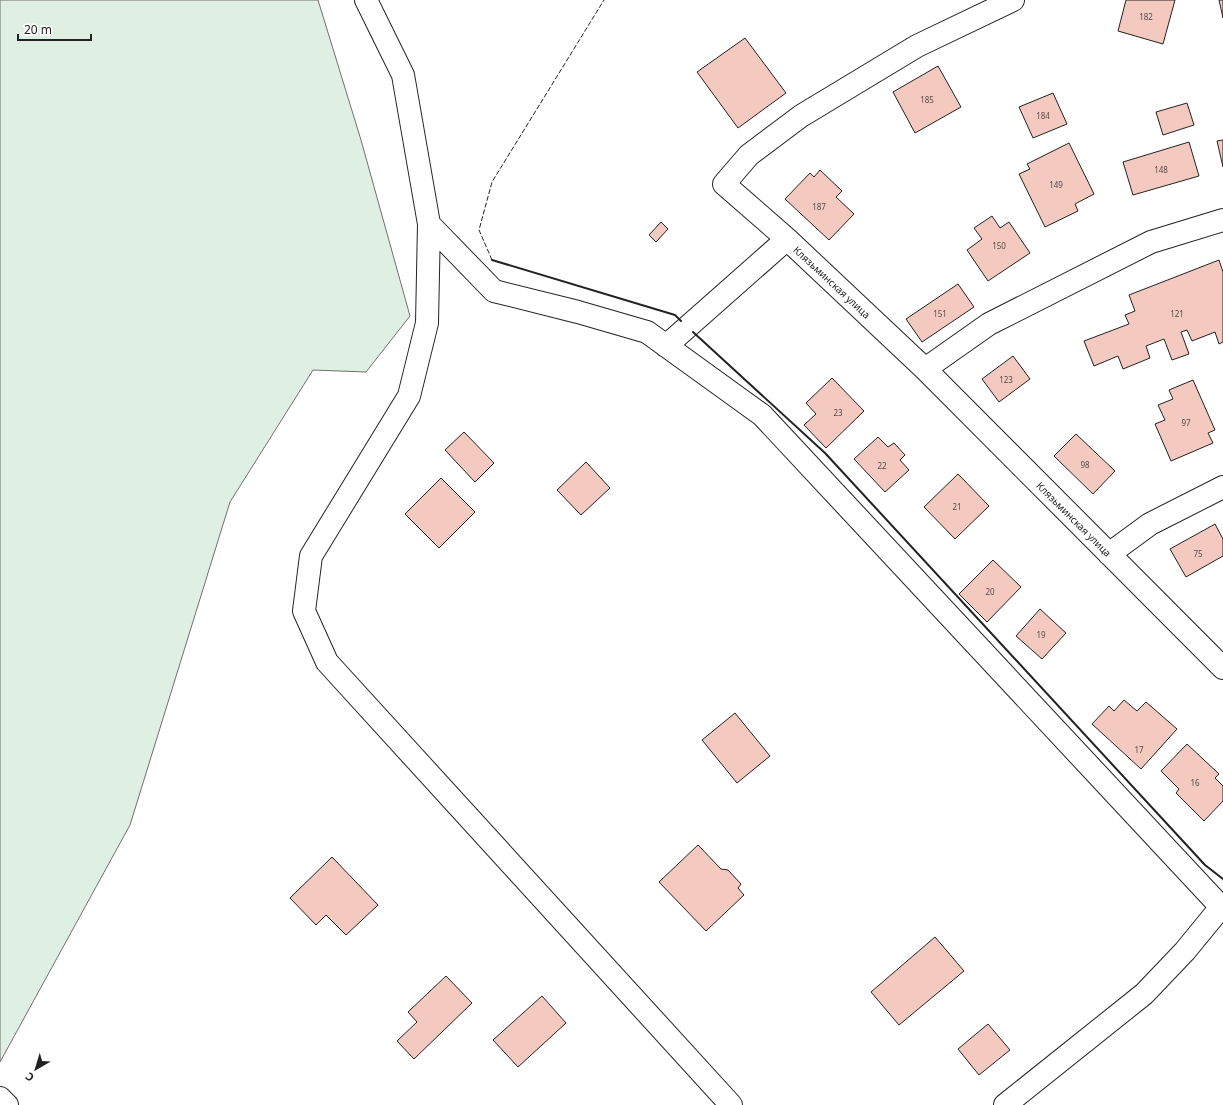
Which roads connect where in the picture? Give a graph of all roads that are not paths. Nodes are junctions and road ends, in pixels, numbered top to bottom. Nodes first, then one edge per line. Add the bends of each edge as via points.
1 (366, 0) edge
2 (1013, 0) edge
3 (1223, 220) edge
4 (429, 224) junction
5 (787, 239) junction
6 (666, 346) junction
7 (925, 369) junction
8 (1223, 487) edge
9 (1108, 554) junction
10 (1223, 668) edge
11 (1222, 908) edge
12 (0, 1098) edge
13 (7, 1105) edge
14 (731, 1105) edge
15 (1005, 1105) edge

1 - 4 street via 403,75
2 - 5 street via 917,46 801,116 749,155 724,184
3 - 7 street via 1151,242 989,324
4 - 6 street via 494,291 647,332
4 - 14 street via 427,323 409,396 311,556 304,611 327,662
5 - 6 street, Клязьминская улица
5 - 7 street, Клязьминская улица
6 - 11 street via 762,415
7 - 9 street, Клязьминская улица
8 - 9 street via 1150,524
9 - 10 street, Клязьминская улица
11 - 15 street via 1144,994
12 - 13 street

